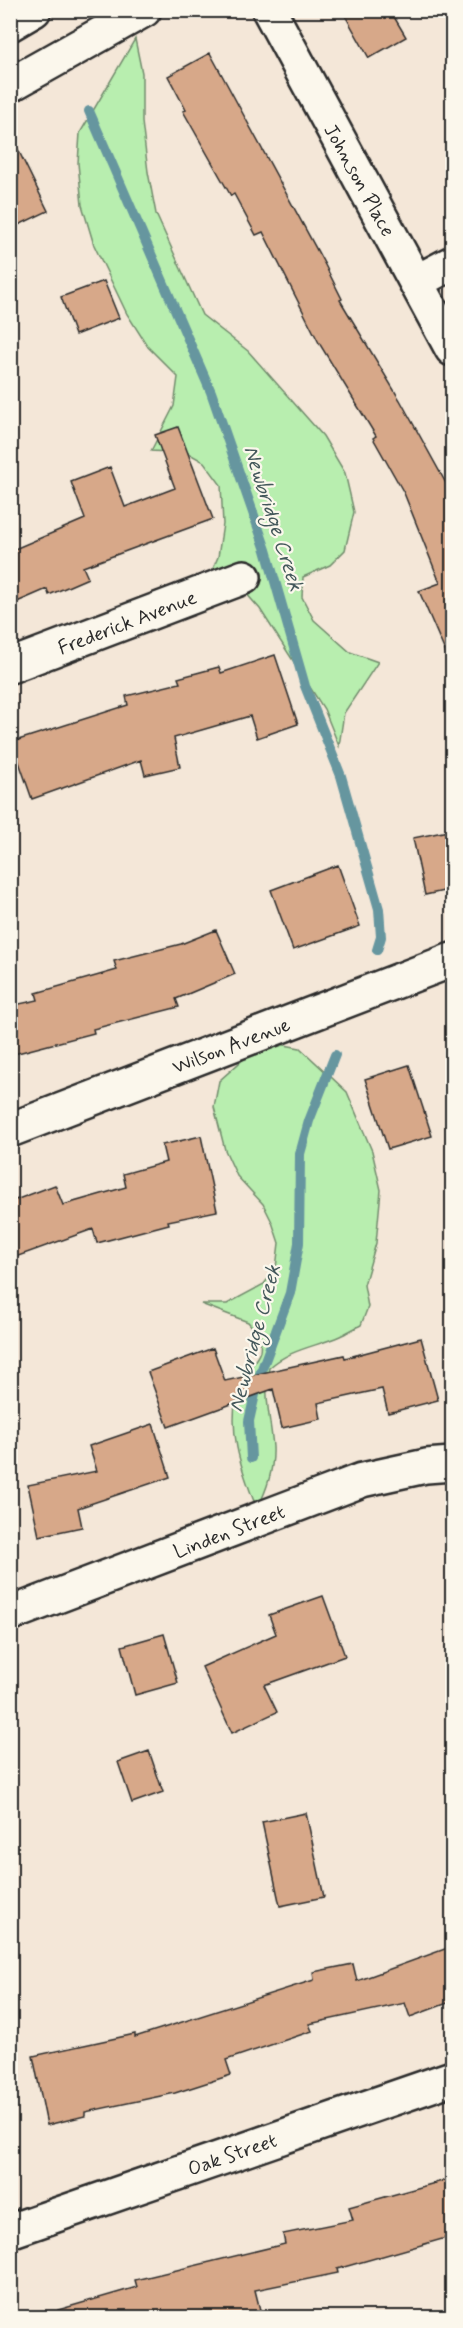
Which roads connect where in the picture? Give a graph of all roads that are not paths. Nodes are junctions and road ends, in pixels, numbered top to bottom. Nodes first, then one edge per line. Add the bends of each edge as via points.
1 (34, 10) edge
2 (144, 10) edge
3 (268, 10) edge
4 (10, 24) edge
5 (12, 81) edge
6 (453, 262) edge
7 (416, 282) junction
8 (453, 349) edge
9 (243, 577) dead end
10 (10, 666) edge
11 (453, 960) edge
12 (10, 1130) edge
13 (453, 1464) edge
14 (10, 1614) edge
15 (453, 2078) edge
16 (10, 2231) edge

1 - 4 street
2 - 5 street
3 - 7 street, Johnson Place
6 - 7 street
7 - 8 street, Johnson Place
9 - 10 street, Frederick Avenue
11 - 12 street, Wilson Avenue
13 - 14 street, Linden Street via 362,1480
15 - 16 street, Oak Street

